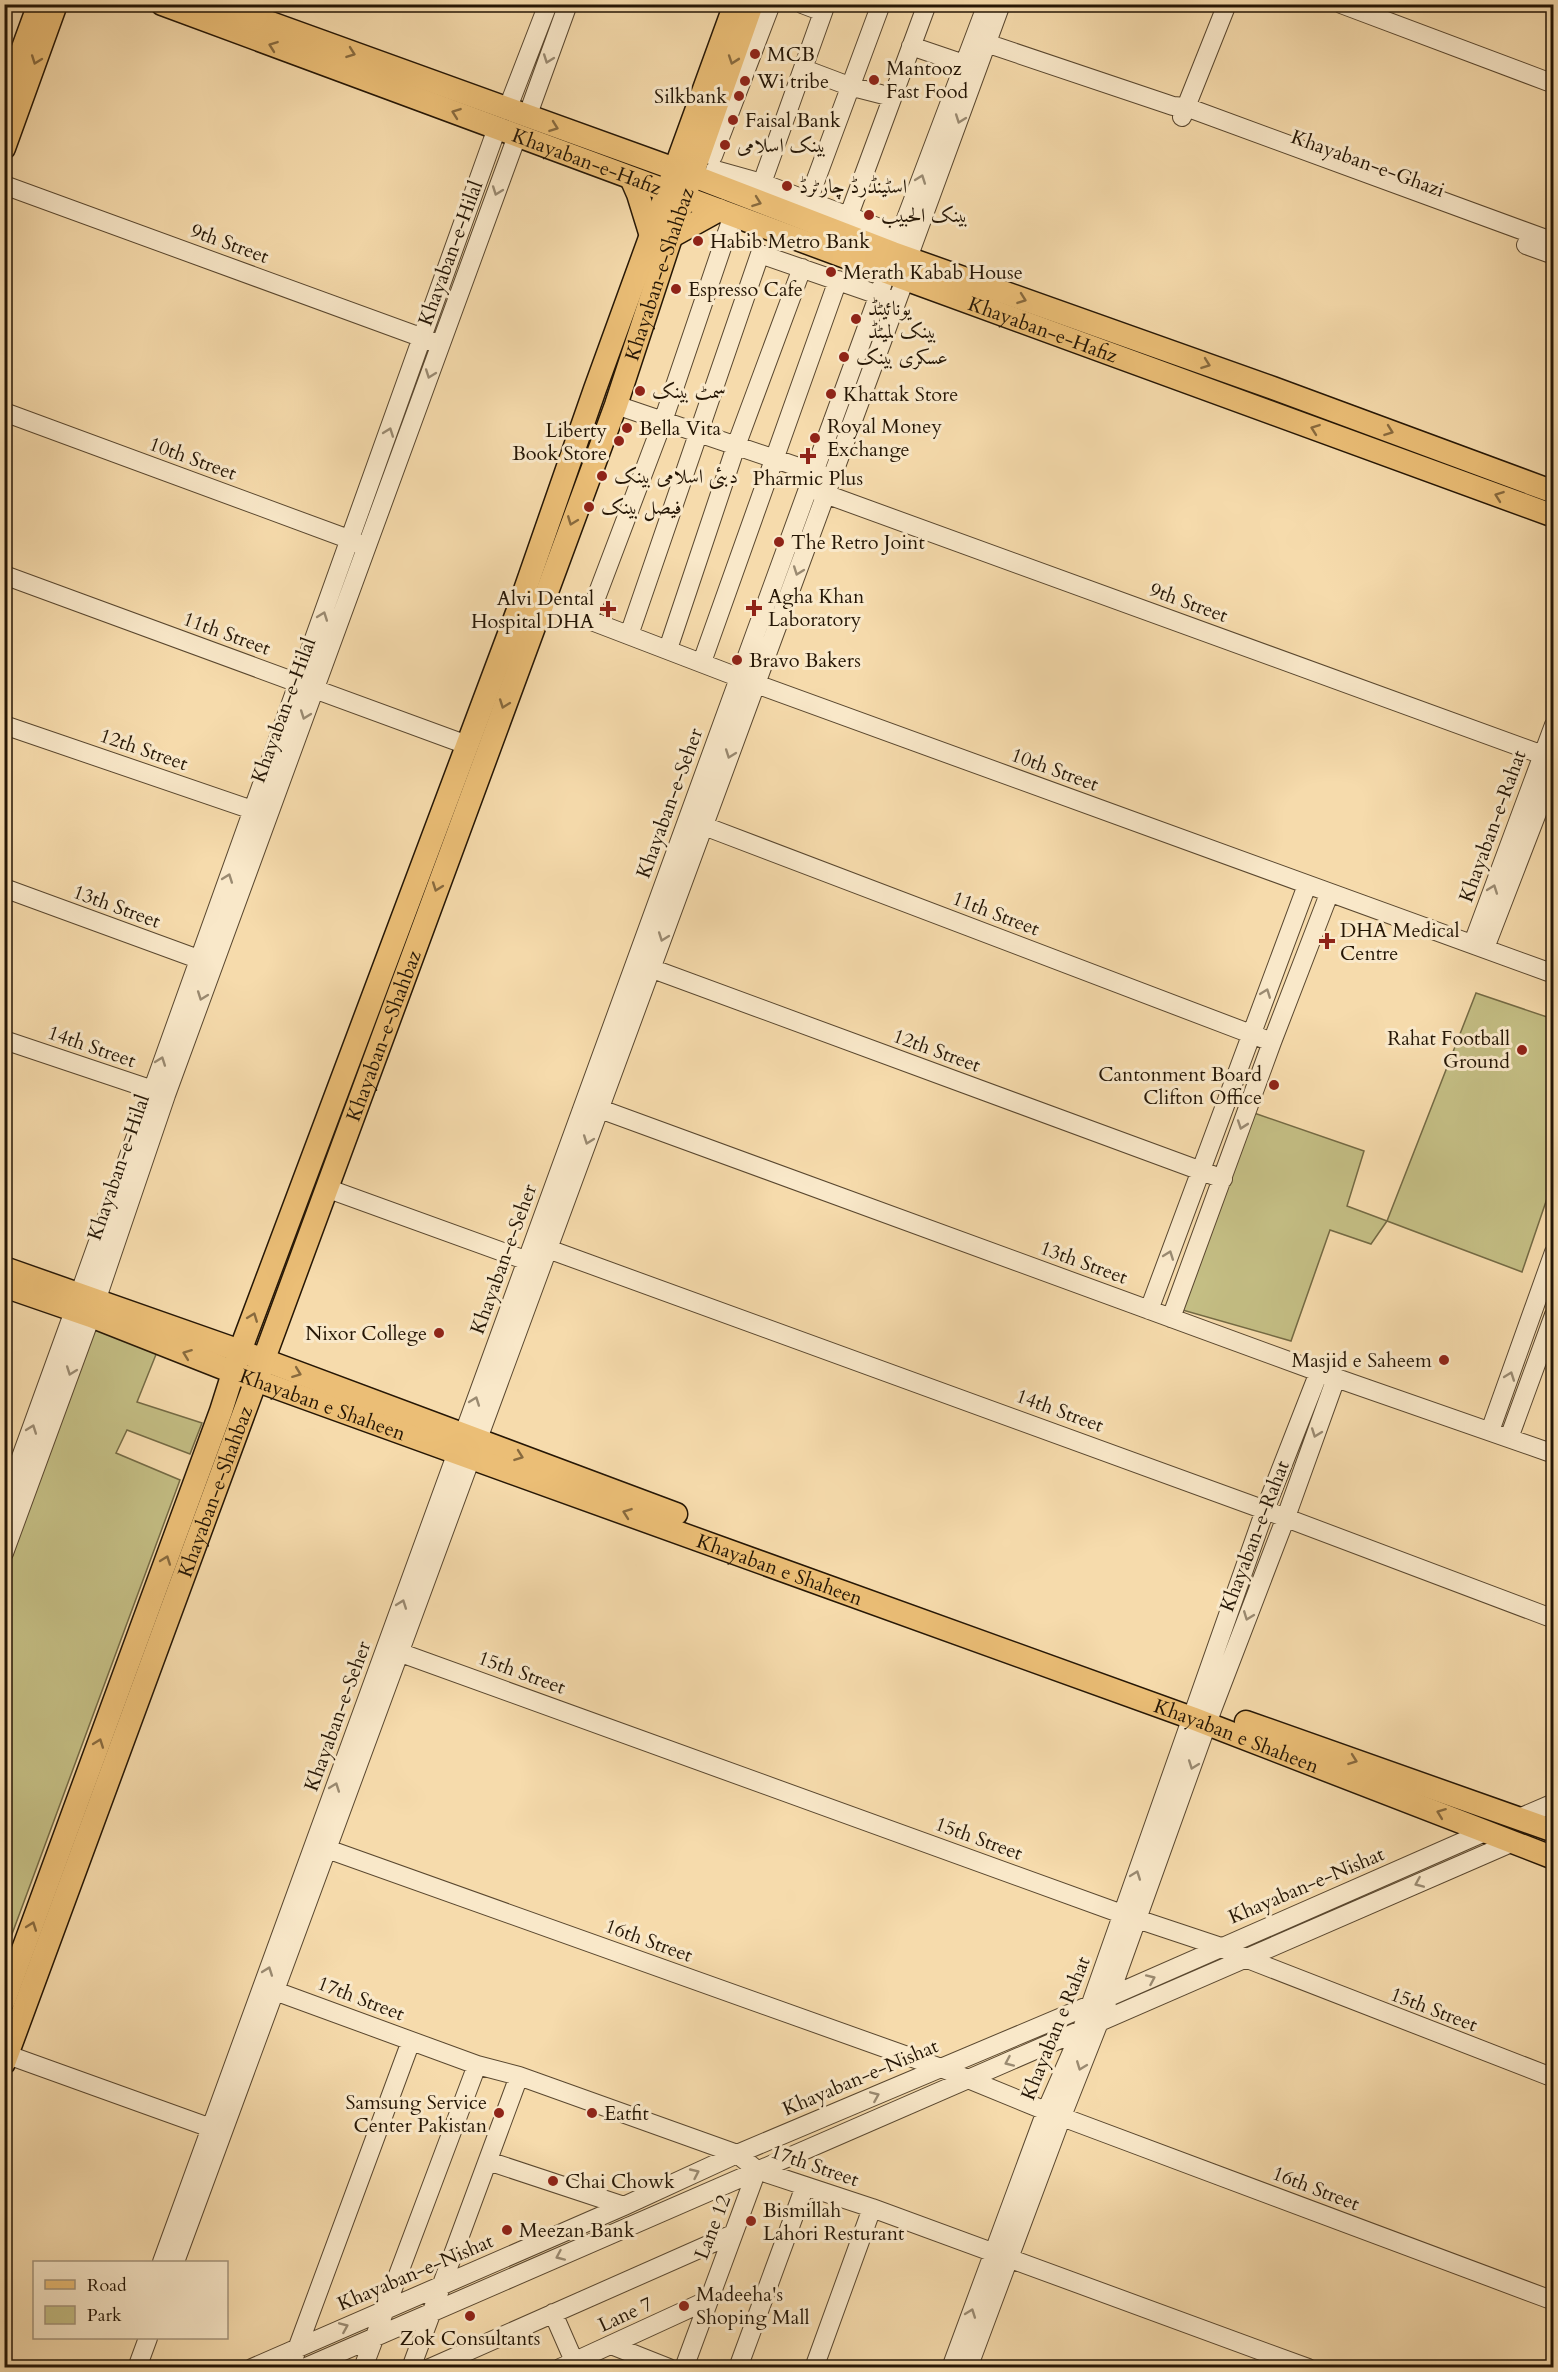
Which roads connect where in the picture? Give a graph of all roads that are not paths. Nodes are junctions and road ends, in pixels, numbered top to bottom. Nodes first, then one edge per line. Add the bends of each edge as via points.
1 (39, 4) edge
2 (56, 4) edge
3 (162, 4) edge
4 (218, 4) edge
5 (548, 4) edge
6 (568, 4) edge
7 (725, 4) edge
8 (735, 4) edge
9 (752, 4) edge
10 (771, 4) edge
11 (802, 4) edge
12 (881, 4) edge
13 (927, 4) edge
14 (987, 4) edge
15 (1002, 4) edge
16 (1227, 4) edge
17 (1341, 4) edge
18 (825, 8) edge
19 (981, 41) junction
20 (911, 46) junction
21 (964, 64) junction
22 (804, 69) junction
23 (1554, 84) edge
24 (849, 86) junction
25 (891, 97) junction
26 (4, 100) edge
27 (1180, 111) junction
28 (512, 123) junction
29 (690, 135) junction
30 (4, 148) edge
31 (640, 158) junction
32 (716, 171) junction
33 (684, 172) junction
34 (631, 178) junction
35 (762, 183) junction
36 (4, 184) edge
37 (675, 194) junction
38 (798, 203) junction
39 (726, 213) junction
40 (849, 215) junction
41 (662, 236) junction
42 (1554, 242) edge
43 (1554, 255) edge
44 (901, 256) junction
45 (802, 268) junction
46 (838, 280) junction
47 (878, 294) junction
48 (897, 301) junction
49 (432, 341) junction
50 (1273, 388) junction
51 (616, 405) junction
52 (1265, 410) junction
53 (4, 412) edge
54 (663, 421) junction
55 (698, 433) junction
56 (736, 446) junction
57 (773, 459) junction
58 (811, 480) junction
59 (829, 486) junction
60 (1554, 492) edge
61 (1554, 516) edge
62 (359, 543) junction
63 (4, 575) edge
64 (542, 602) junction
65 (588, 619) junction
66 (629, 634) junction
67 (668, 649) junction
68 (702, 662) junction
69 (739, 676) junction
70 (756, 684) junction
71 (306, 686) junction
72 (4, 725) edge
73 (1554, 725) edge
74 (467, 745) junction
75 (1550, 761) edge
76 (260, 813) junction
77 (704, 826) junction
78 (1307, 885) junction
79 (4, 888) edge
80 (1329, 894) junction
81 (1479, 946) junction
82 (206, 962) junction
83 (644, 965) junction
84 (1554, 974) edge
85 (1251, 1034) junction
86 (4, 1040) edge
87 (1272, 1042) junction
88 (158, 1092) junction
89 (600, 1109) junction
90 (1200, 1171) junction
91 (1223, 1179) junction
92 (326, 1188) junction
93 (548, 1249) junction
94 (1554, 1252) edge
95 (534, 1264) junction
96 (4, 1268) edge
97 (4, 1286) edge
98 (1546, 1296) edge
99 (85, 1306) junction
100 (1149, 1310) junction
101 (1554, 1315) edge
102 (1171, 1318) junction
103 (237, 1362) junction
104 (260, 1370) junction
105 (1327, 1375) junction
106 (1490, 1431) junction
107 (1509, 1438) junction
108 (467, 1447) junction
109 (1554, 1454) edge
110 (9, 1508) edge
111 (1265, 1510) junction
112 (1286, 1517) junction
113 (4, 1553) edge
114 (1554, 1619) edge
115 (393, 1650) junction
116 (1202, 1714) junction
117 (1554, 1803) edge
118 (1520, 1818) junction
119 (1551, 1828) edge
120 (1487, 1831) junction
121 (1511, 1843) junction
122 (321, 1847) junction
123 (1554, 1858) edge
124 (1130, 1917) junction
125 (1221, 1947) junction
126 (1245, 1959) junction
127 (275, 1990) junction
128 (1109, 1997) junction
129 (4, 2001) edge
130 (1090, 2005) junction
131 (1090, 2026) junction
132 (411, 2041) junction
133 (6, 2059) edge
134 (477, 2065) junction
135 (941, 2068) junction
136 (519, 2076) junction
137 (1554, 2078) edge
138 (969, 2079) junction
139 (1054, 2114) junction
140 (217, 2130) junction
141 (737, 2154) junction
142 (488, 2161) junction
143 (757, 2170) junction
144 (805, 2186) junction
145 (624, 2206) junction
146 (872, 2208) junction
147 (733, 2234) junction
148 (1002, 2255) junction
149 (162, 2261) edge
150 (176, 2261) edge
151 (442, 2284) junction
152 (708, 2300) junction
153 (1554, 2301) edge
154 (387, 2308) junction
155 (431, 2312) junction
156 (553, 2313) junction
157 (375, 2337) junction
158 (134, 2339) edge
159 (147, 2339) edge
160 (611, 2345) junction
161 (299, 2346) junction
162 (567, 2364) edge
163 (124, 2367) edge
164 (137, 2367) edge
165 (252, 2367) edge
166 (290, 2367) edge
167 (304, 2367) edge
168 (363, 2367) edge
169 (411, 2367) edge
170 (430, 2367) edge
171 (669, 2367) edge
172 (684, 2367) edge
173 (738, 2367) edge
174 (814, 2367) edge
175 (951, 2367) edge
176 (969, 2367) edge
177 (1308, 2367) edge

1 - 26 main road
2 -> 30 main road
28 -> 3 main road, Khayaban-e-Hafiz
4 -> 28 main road, Khayaban-e-Hafiz
5 - 28 street, Khayaban-e-Hilal
6 -> 28 street
7 - 29 street
8 - 29 main road, Khayaban-e-Shahbaz
9 -> 29 main road, Khayaban-e-Shahbaz
10 - 32 street
11 - 18 street
12 - 24 street
13 - 20 street
14 - 19 street, Khayaban-e-Seher
15 - 19 street, Khayaban-e-Seher
16 - 27 street
17 - 23 street
18 - 22 street
19 - 21 street
19 - 27 street, Khayaban-e-Ghazi
19 -> 44 street, Khayaban-e-Seher
20 - 21 street
20 - 25 street
44 -> 21 street
22 - 24 street
22 - 35 street
24 - 25 street
24 - 38 street
25 - 40 street
27 - 42 street, Khayaban-e-Ghazi
27 - 43 street, Khayaban-e-Ghazi
28 -> 31 main road, Khayaban-e-Hafiz
28 - 34 main road, Khayaban-e-Hafiz
28 - 49 street, Khayaban-e-Hilal
29 - 31 main road
29 - 32 main road
29 - 33 main road, Khayaban-e-Shahbaz
31 - 33 main road, Khayaban-e-Hafiz
32 - 33 main road, Khayaban-e-Hafiz
32 - 35 street
32 -> 38 main road, Khayaban-e-Hafiz
33 - 37 main road, Khayaban-e-Shahbaz
34 - 37 main road, Khayaban-e-Hafiz
34 - 41 main road
35 - 38 street
36 - 49 street, 9th Street
37 - 39 main road, Khayaban-e-Hafiz
37 - 41 main road, Khayaban-e-Shahbaz
38 - 40 street
38 - 44 main road, Khayaban-e-Hafiz
39 - 41 main road
39 - 44 main road, Khayaban-e-Hafiz
39 - 54 street
40 - 44 street
41 - 51 main road, Khayaban-e-Shahbaz
41 - 74 main road, Khayaban-e-Shahbaz via 595,389
44 - 47 street, Khayaban-e-Seher
44 - 48 street, Khayaban-e-Seher
44 -> 50 main road, Khayaban-e-Hafiz
44 - 52 main road, Khayaban-e-Hafiz
45 - 46 street
45 - 55 street via 760,254
45 - 56 street
46 - 47 street
46 - 57 street
47 - 48 street
47 - 58 street, Khayaban-e-Seher
48 - 59 street, Khayaban-e-Seher
49 - 62 street, Khayaban-e-Hilal
50 - 52 main road
50 -> 60 main road, Khayaban-e-Hafiz
51 - 54 street, 9th Street
51 -> 64 main road, Khayaban-e-Shahbaz
61 -> 52 main road, Khayaban-e-Hafiz
53 - 62 street, 10th Street
54 - 55 street, 9th Street
54 - 65 street
55 - 56 street, 9th Street
55 - 66 street
56 - 57 street, 9th Street
56 - 67 street
57 - 58 street, 9th Street
57 - 68 street
58 - 59 street, 9th Street
58 - 69 street, Khayaban-e-Seher
59 -> 70 street, Khayaban-e-Seher
59 - 75 street, 9th Street
62 - 71 street, Khayaban-e-Hilal
63 - 71 street, 11th Street
64 - 65 street, 10th Street
64 -> 92 main road, Khayaban-e-Shahbaz
65 - 66 street, 10th Street
66 - 67 street, 10th Street
67 - 68 street, 10th Street
68 - 69 street, 10th Street
69 - 70 street, 10th Street
69 - 83 street, Khayaban-e-Seher
70 -> 77 street, Khayaban-e-Seher
70 - 78 street, 10th Street
71 - 74 street, 11th Street
71 - 76 street, Khayaban-e-Hilal
72 - 76 street, 12th Street
73 - 75 street, Khayaban-e-Rahat
103 -> 74 main road, Khayaban-e-Shahbaz
75 - 81 street, Khayaban-e-Rahat
76 - 82 street
77 -> 83 street, Khayaban-e-Seher
77 - 85 street, 11th Street
78 - 80 street, 10th Street
85 -> 78 street
79 - 82 street, 13th Street
80 - 81 street, 10th Street
80 - 87 street
81 - 84 street, 10th Street
82 - 88 street
83 - 89 street, Khayaban-e-Seher
83 - 90 street, 12th Street
83 - 95 street, Khayaban-e-Seher
85 - 87 street, 11th Street
85 - 90 street
86 - 88 street, 14th Street
87 -> 91 street
88 - 99 street
89 -> 93 street, Khayaban-e-Seher
89 - 100 street, 13th Street
90 - 91 street, 12th Street
100 -> 90 street
91 - 102 street
92 - 95 street
92 - 104 main road, Khayaban-e-Shahbaz
93 - 95 street, Khayaban-e-Seher
93 - 111 street, 14th Street
94 - 98 street
95 - 108 street, Khayaban-e-Seher
96 - 99 main road, Khayaban e Shaheen
97 - 99 main road, Khayaban e Shaheen
106 -> 98 street
99 - 103 main road, Khayaban e Shaheen
99 - 110 street
100 - 102 street, 13th Street
101 - 107 street
102 - 105 street, 13th Street
103 - 104 main road, Khayaban e Shaheen
129 -> 103 main road, Khayaban-e-Shahbaz
104 - 108 main road, Khayaban e Shaheen
104 - 133 main road, Khayaban-e-Shahbaz
105 - 106 street, 13th Street
105 - 111 street, Khayaban-e-Rahat
105 -> 112 street, Khayaban-e-Rahat
106 - 107 street, 13th Street
107 - 109 street, 13th Street
108 - 115 street, Khayaban-e-Seher
108 - 116 main road, Khayaban e Shaheen
110 - 113 street
111 - 112 street, 14th Street
111 - 116 street, Khayaban-e-Rahat
112 - 114 street, 14th Street
112 -> 116 street, Khayaban-e-Rahat
115 - 122 street, Khayaban-e-Seher
115 - 124 street, 15th Street
116 -> 118 main road, Khayaban e Shaheen
120 -> 116 main road, Khayaban e Shaheen
116 - 124 street, Khayaban e Rahat
117 - 118 street
118 - 119 main road, Khayaban e Shaheen
120 - 121 main road, Khayaban e Shaheen
120 - 125 street, Khayaban-e-Nishat
121 - 123 main road, Khayaban e Shaheen
121 -> 126 street
122 - 127 street, Khayaban-e-Seher
122 - 135 street, 16th Street
140 -> 122 street, Khayaban-e-Seher
124 - 125 street, 15th Street
124 - 128 street, Khayaban e Rahat
124 - 130 street, Khayaban e Rahat
125 - 126 street, 15th Street
128 -> 125 street, Khayaban-e-Nishat
126 - 131 street
126 - 137 street, 15th Street
127 - 132 street, 17th Street
127 - 140 street, Khayaban-e-Seher
128 - 130 street, Khayaban-e-Nishat
128 - 131 street, Khayaban e Rahat
130 - 131 street, Khayaban e Rahat
130 - 135 street, Khayaban-e-Nishat
131 -> 138 street
131 - 139 street, Khayaban e Rahat
132 - 134 street, 17th Street
132 - 161 street
133 - 140 street
134 - 136 street, 17th Street
134 - 154 street
135 - 138 street, 16th Street
141 -> 135 street, Khayaban-e-Nishat
136 - 141 street, 17th Street
136 - 142 street
138 - 139 street, 16th Street
138 - 143 street
139 - 148 street, Khayaban e Rahat
139 - 153 street, 16th Street
140 - 149 street, Khayaban-e-Seher
140 - 150 street, Khayaban-e-Seher
141 - 143 street, 17th Street
145 -> 141 street, Khayaban-e-Nishat
142 - 145 street
142 - 151 street
143 - 144 street, 17th Street
143 - 147 street, Lane 12
143 -> 155 street
144 - 146 street, 17th Street
144 - 173 street
145 - 151 street, Khayaban-e-Nishat
146 - 148 street, 17th Street
146 - 174 street
147 - 152 street, Lane 12
147 - 156 street
175 -> 148 street, Khayaban e Rahat
148 - 176 street, Khayaban e Rahat
148 - 177 street, 17th Street
151 - 154 street, Khayaban-e-Nishat
151 - 155 street
152 - 160 street, Lane 7
152 - 172 street, Lane 12
154 - 157 street
161 -> 154 street, Khayaban-e-Nishat
155 - 157 street
155 - 169 street
156 - 162 street
156 - 170 street
157 - 167 street
157 - 168 street
158 - 163 street
159 - 164 street
160 - 162 street, Lane 7
160 - 171 street
161 - 165 street, Khayaban-e-Nishat
161 - 166 street

